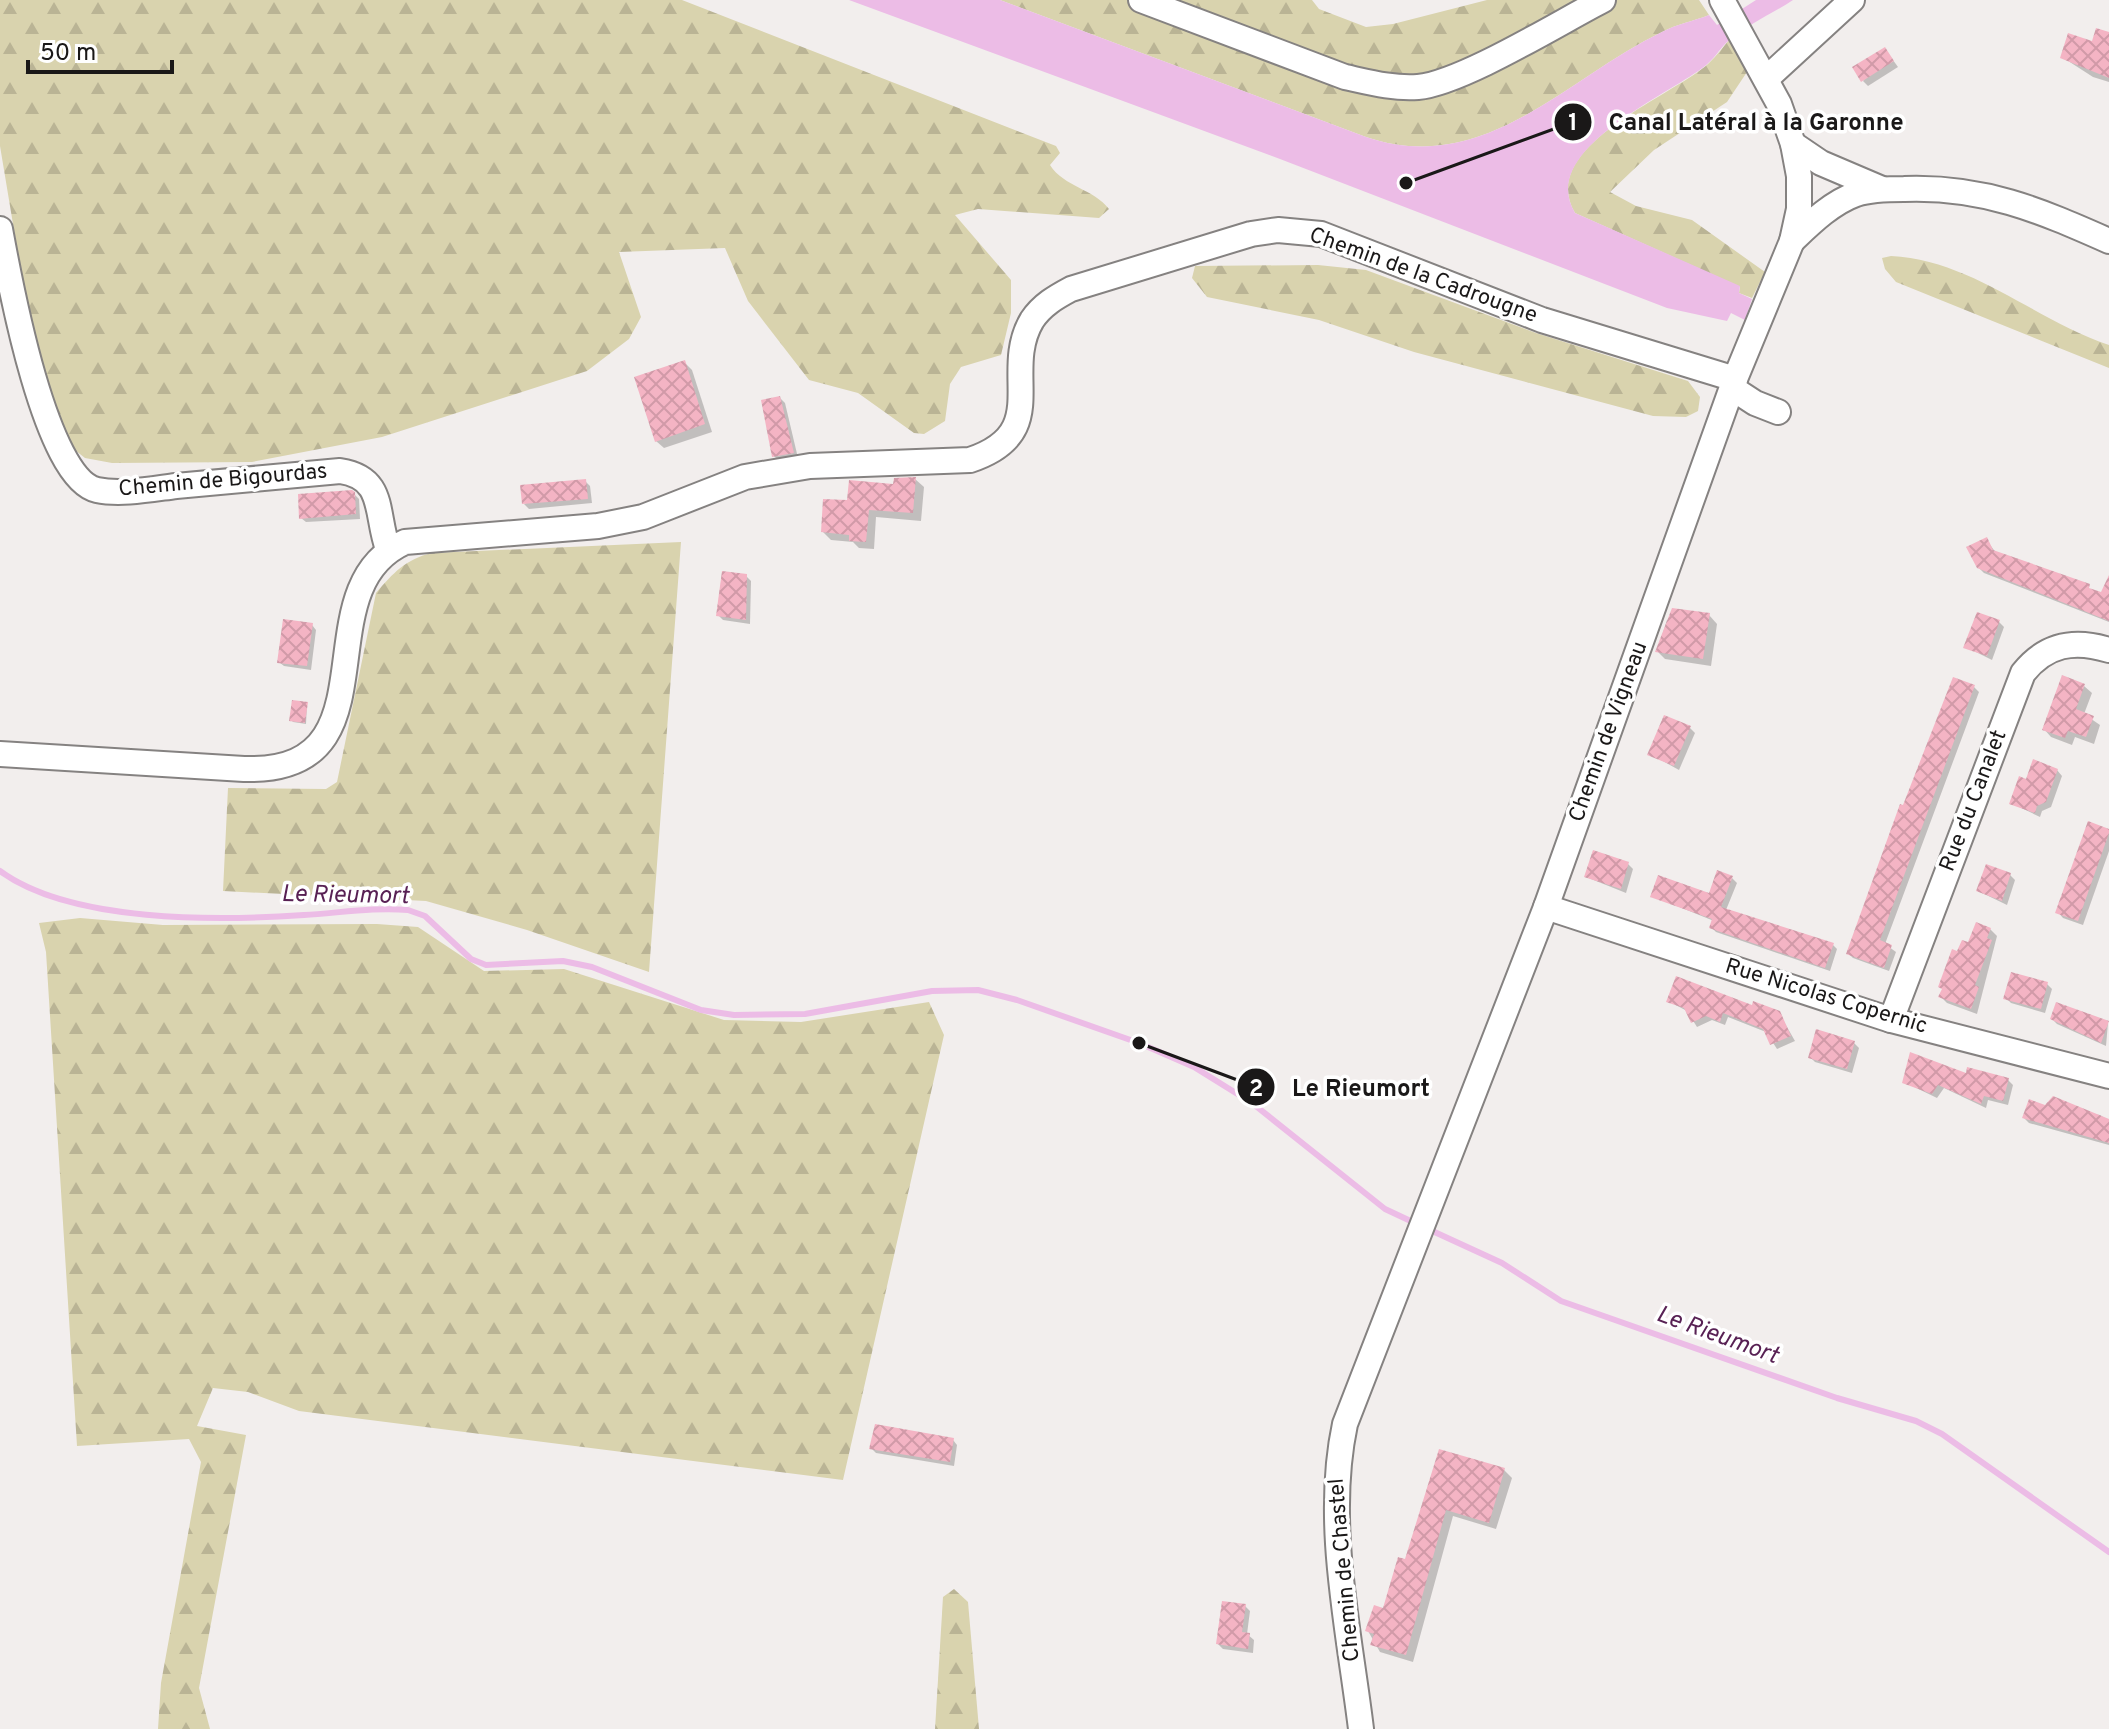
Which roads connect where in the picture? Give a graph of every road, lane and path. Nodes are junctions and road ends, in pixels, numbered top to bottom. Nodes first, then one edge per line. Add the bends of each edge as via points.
1 (1141, 0) edge
2 (1603, 0) edge
3 (1722, 0) edge
4 (1852, 0) edge
5 (1766, 79) junction
6 (1793, 144) junction
7 (1884, 189) junction
8 (0, 229) edge
9 (1792, 241) junction
10 (2109, 241) edge
11 (1734, 383) junction
12 (1778, 412) dead end
13 (388, 549) junction
14 (2109, 650) edge
15 (0, 754) edge
16 (1546, 907) junction
17 (1891, 1020) junction
18 (2109, 1076) edge
19 (1419, 1227) joint
20 (1361, 1729) edge

1 - 2 street via 1345,77 1418,87 1450,79
3 - 5 street
4 - 5 street
5 - 6 street
6 - 7 street via 1821,163
6 - 9 street via 1799,209
7 - 9 street via 1855,194
7 - 10 street via 1990,195 2028,205
8 - 13 street, Chemin de Bigourdas via 40,398 63,460 82,483 97,490 137,490 340,471 358,474 374,490
9 - 11 street, Chemin de Vigneau
11 - 12 street, Chemin de la Cadrougne via 1755,403
11 - 13 street, Chemin de la Cadrougne via 1542,320 1321,234 1251,234 1071,289 1046,303 1025,338 1019,421 993,452 970,460 810,466 745,477 643,517 598,526 405,542
11 - 16 street, Chemin de Vigneau
13 - 15 street via 364,584 355,609 333,722 325,740 302,759 271,770
14 - 17 street, Rue du Canalet via 2076,643 2059,646 2023,673
16 - 17 street, Rue Nicolas Copernic
16 - 19 street, Chemin de Vigneau
17 - 18 street, Rue Nicolas Copernic
19 - 20 street, Chemin de Chastel via 1345,1424 1336,1466 1340,1555

